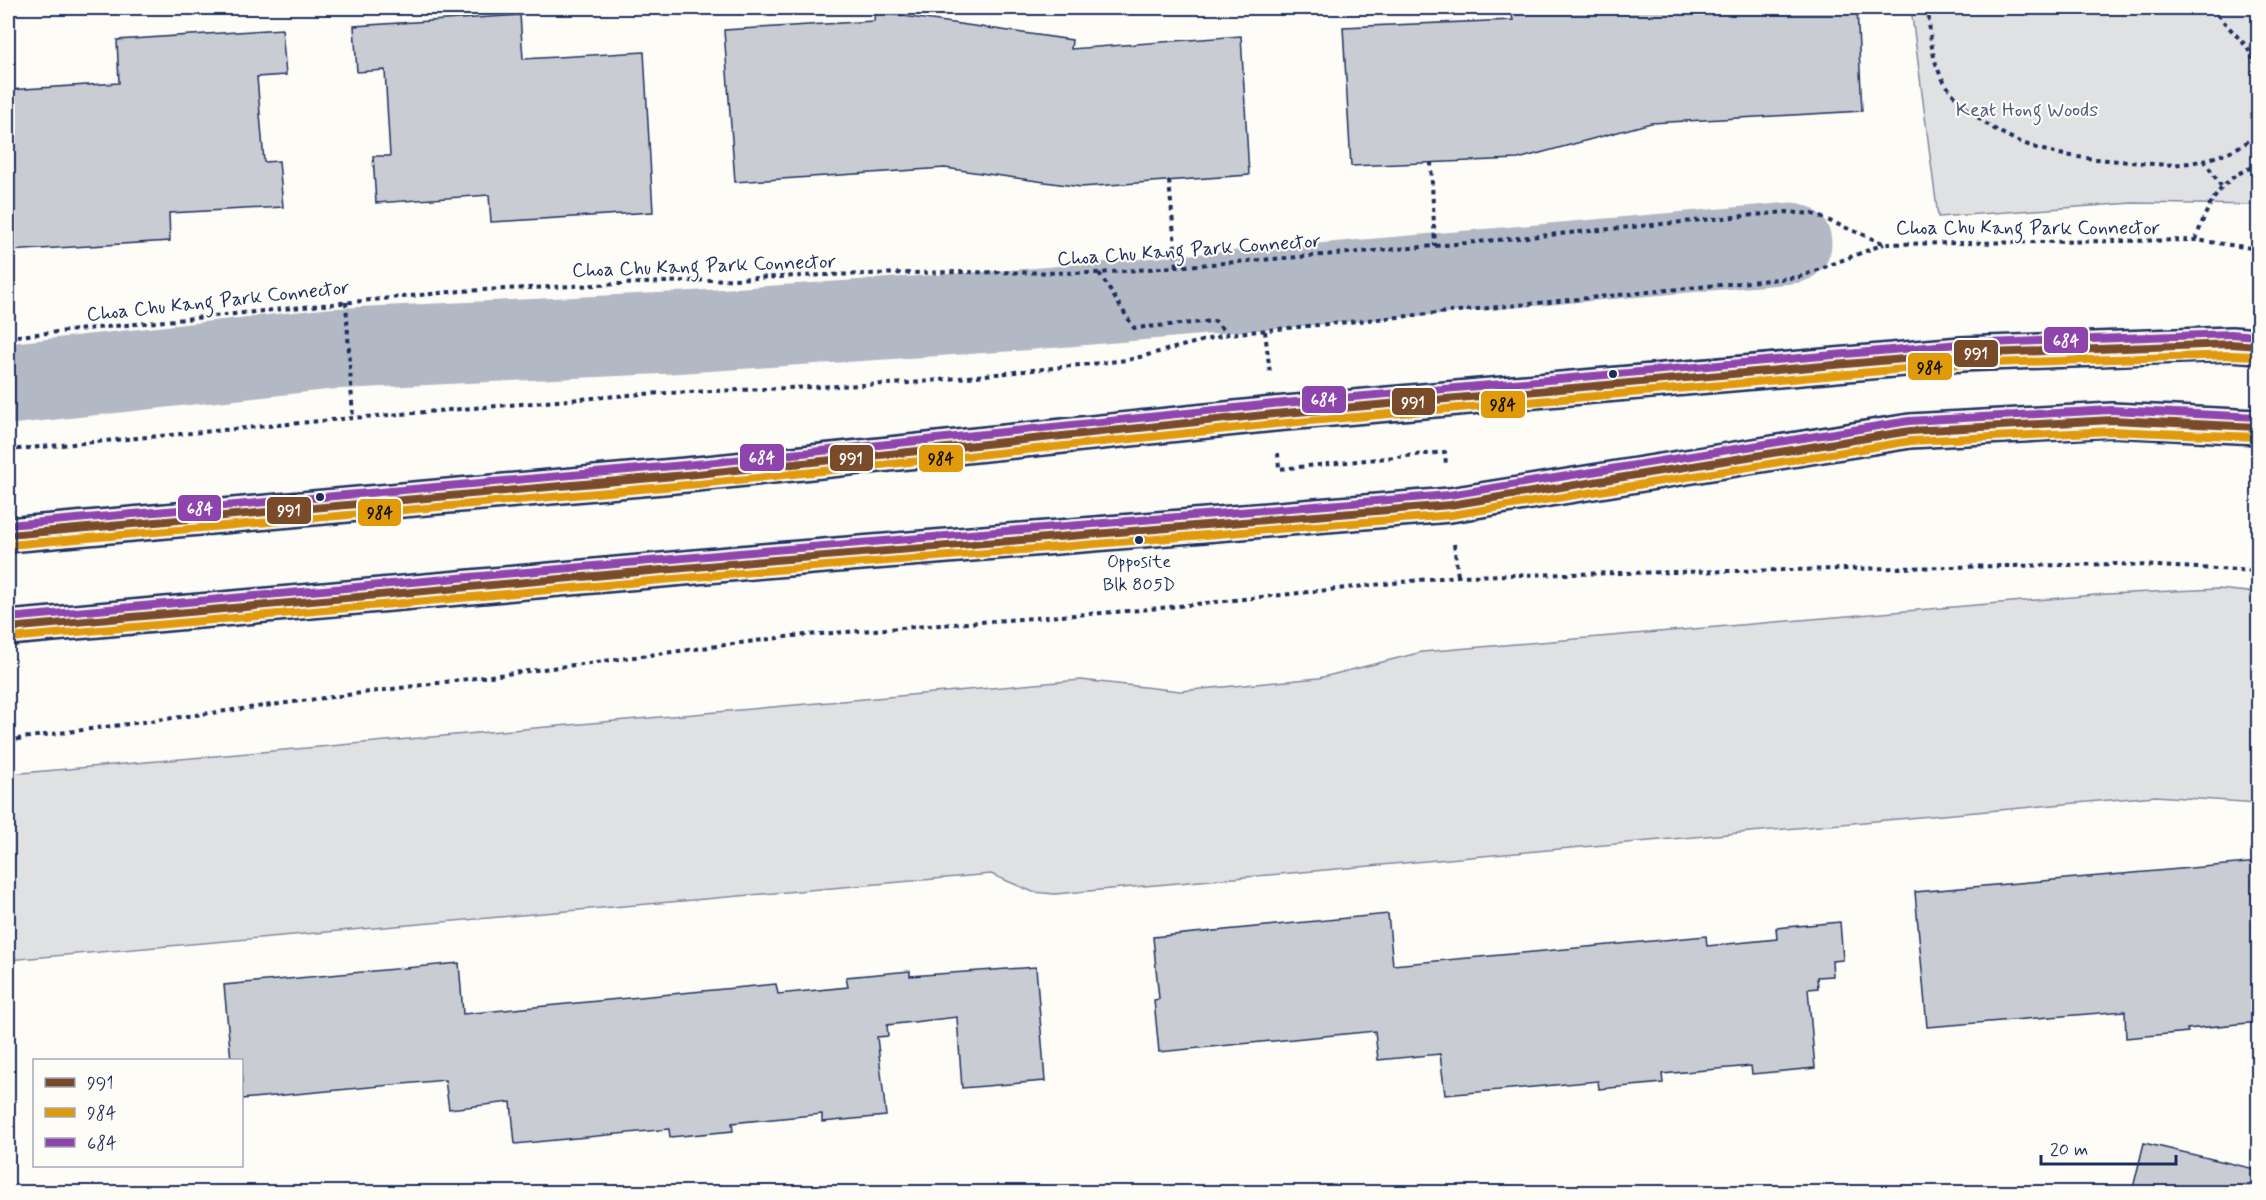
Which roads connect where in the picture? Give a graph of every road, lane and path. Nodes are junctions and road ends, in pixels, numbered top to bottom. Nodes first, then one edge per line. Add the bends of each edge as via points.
1 (1928, 8) edge
2 (2211, 8) edge
3 (2259, 69) edge
4 (2259, 133) edge
5 (2204, 160) junction
6 (1431, 162) dead end
7 (2259, 166) edge
8 (1169, 181) dead end
9 (2221, 186) junction
10 (2196, 240) junction
11 (1885, 244) junction
12 (1436, 246) junction
13 (2259, 249) edge
14 (1177, 268) junction
15 (1099, 273) junction
16 (345, 302) junction
17 (1265, 331) junction
18 (1228, 334) junction
19 (8, 337) edge
20 (2259, 346) edge
21 (1274, 414) junction
22 (353, 418) junction
23 (2259, 427) edge
24 (8, 450) edge
25 (1450, 505) junction
26 (8, 535) edge
27 (2259, 571) edge
28 (1458, 576) junction
29 (8, 628) edge
30 (8, 742) edge

1 - 5 path via 1930,36 1946,85 1960,102 2008,136 2038,149 2073,157 2178,164
2 - 3 path via 2247,47
4 - 5 path via 2249,142
5 - 9 path
6 - 12 path
7 - 9 path via 2244,169
8 - 14 path
9 - 10 path
10 - 11 path, Choa Chu Kang Park Connector
10 - 13 path, Choa Chu Kang Park Connector
11 - 12 path, Choa Chu Kang Park Connector via 1813,214 1786,213
11 - 17 path via 1799,277
12 - 14 path, Choa Chu Kang Park Connector
14 - 15 path, Choa Chu Kang Park Connector
15 - 16 path, Choa Chu Kang Park Connector via 824,275 460,291
15 - 18 path via 1134,328 1215,321
16 - 19 path, Choa Chu Kang Park Connector
16 - 22 path
17 - 18 path
17 - 21 path
18 - 22 path via 1128,360 911,383 641,394
20 - 21 main road via 1961,354
21 - 25 path via 1279,469 1445,452
21 - 26 main road via 697,474
22 - 24 path
23 - 25 main road via 2112,420 1910,431
25 - 28 path
25 - 29 main road
27 - 28 path via 2117,564
28 - 30 path via 1142,610 793,636

